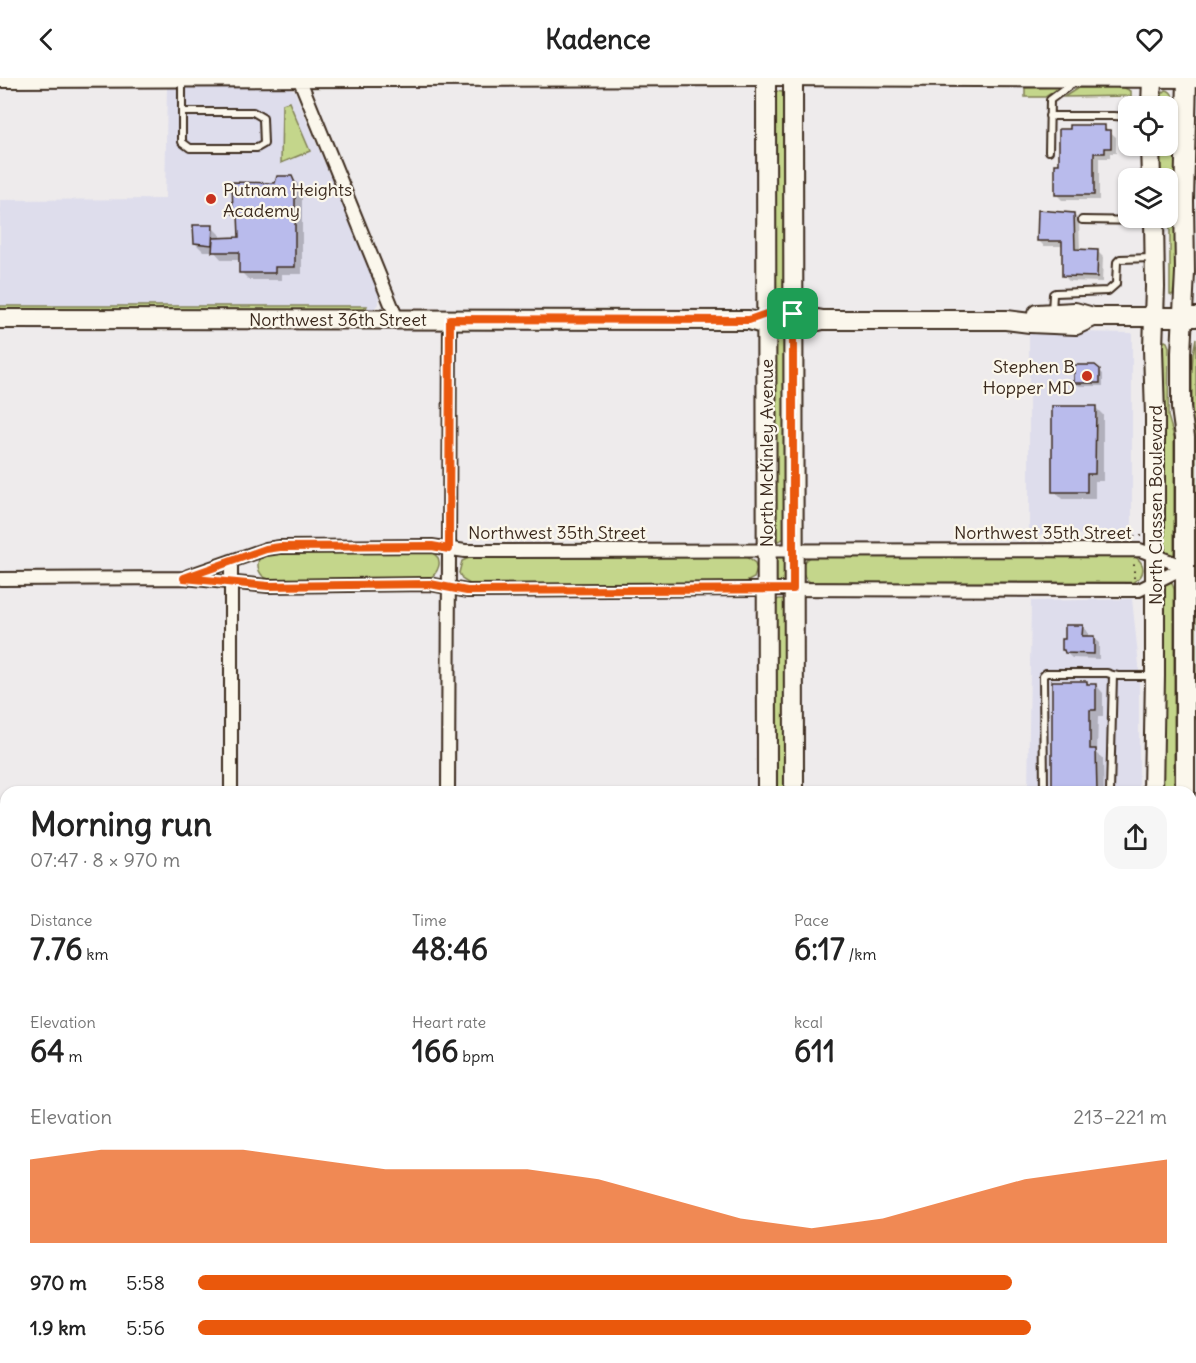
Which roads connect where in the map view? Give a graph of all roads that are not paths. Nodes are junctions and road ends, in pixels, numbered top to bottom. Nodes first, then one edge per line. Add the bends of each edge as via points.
1 (766, 78) edge
2 (300, 79) edge
3 (793, 79) edge
4 (182, 80) junction
5 (1152, 80) edge
6 (1190, 80) edge
7 (0, 81) edge
8 (1076, 81) junction
9 (1151, 96) edge
10 (182, 112) junction
11 (1049, 116) junction
12 (1118, 116) edge
13 (1049, 151) dead end
14 (1190, 201) edge
15 (1082, 220) dead end
16 (1118, 220) edge
17 (1155, 228) edge
18 (1156, 258) junction
19 (1052, 313) junction
20 (1093, 317) junction
21 (1154, 318) junction
22 (1189, 318) edge
23 (0, 319) edge
24 (397, 319) junction
25 (450, 319) junction
26 (760, 320) junction
27 (793, 320) junction
28 (1006, 320) junction
29 (449, 549) junction
30 (766, 550) junction
31 (794, 551) junction
32 (1155, 556) junction
33 (231, 561) junction
34 (1185, 567) junction
35 (184, 578) junction
36 (0, 579) edge
37 (231, 582) junction
38 (1155, 583) junction
39 (449, 587) junction
40 (767, 589) junction
41 (793, 589) junction
42 (1113, 675) junction
43 (1155, 676) junction
44 (231, 786) edge
45 (448, 786) edge
46 (767, 786) edge
47 (794, 786) edge
48 (1044, 786) edge
49 (1110, 786) edge
50 (1153, 786) edge
51 (1185, 786) edge

1 - 2 street
1 - 3 street
1 - 26 street, North McKinley Avenue
2 - 4 street
2 - 24 street
3 - 8 street
3 - 27 street, North McKinley Avenue
4 - 7 street
4 - 10 lane
5 - 6 street
5 - 8 street
5 - 9 street
6 - 14 street, North Classen Boulevard
8 - 11 lane via 1050,100
10 - 10 lane via 182,142 190,148 257,148 264,144 263,118 253,112
11 - 12 lane
11 - 13 lane
14 - 22 street, North Classen Boulevard via 1185,272
15 - 16 lane
17 - 18 street, North Classen Boulevard
18 - 19 lane via 1120,259 1116,284 1108,291 1053,294
18 - 21 street, North Classen Boulevard
19 - 20 street, Northwest 36th Street via 1075,312
19 - 28 street, Northwest 36th Street
20 - 21 street, Northwest 36th Street
20 - 28 street, Northwest 36th Street via 1076,326
21 - 22 street, Northwest 36th Street
21 - 32 street, North Classen Boulevard
22 - 34 street, North Classen Boulevard via 1181,353
23 - 24 street, Northwest 36th Street
24 - 25 street, Northwest 36th Street
25 - 26 street, Northwest 36th Street
25 - 29 street
26 - 27 street, Northwest 36th Street
26 - 30 street, North McKinley Avenue
27 - 28 street, Northwest 36th Street
27 - 31 street, North McKinley Avenue
29 - 30 street, Northwest 35th Street
29 - 33 street, Northwest 35th Street via 280,547
29 - 39 street
30 - 31 street, Northwest 35th Street
30 - 40 street, North McKinley Avenue
31 - 32 street, Northwest 35th Street via 1140,550
31 - 41 street, North McKinley Avenue
32 - 34 street, Northwest 35th Street
32 - 38 street, North Classen Boulevard
33 - 35 street, Northwest 35th Street
33 - 37 street
34 - 38 street, Northwest 35th Street
34 - 51 street, North Classen Boulevard
35 - 36 street, Northwest 35th Street
35 - 37 street, Northwest 35th Street
37 - 39 street, Northwest 35th Street via 268,586
37 - 44 street
38 - 41 street, Northwest 35th Street via 1139,590
38 - 43 street, North Classen Boulevard
39 - 40 street, Northwest 35th Street via 467,591
39 - 45 street
40 - 41 street, Northwest 35th Street
40 - 46 street, North McKinley Avenue
41 - 47 street, North McKinley Avenue
42 - 43 lane
42 - 48 lane via 1043,676
42 - 49 lane
43 - 50 street, North Classen Boulevard

